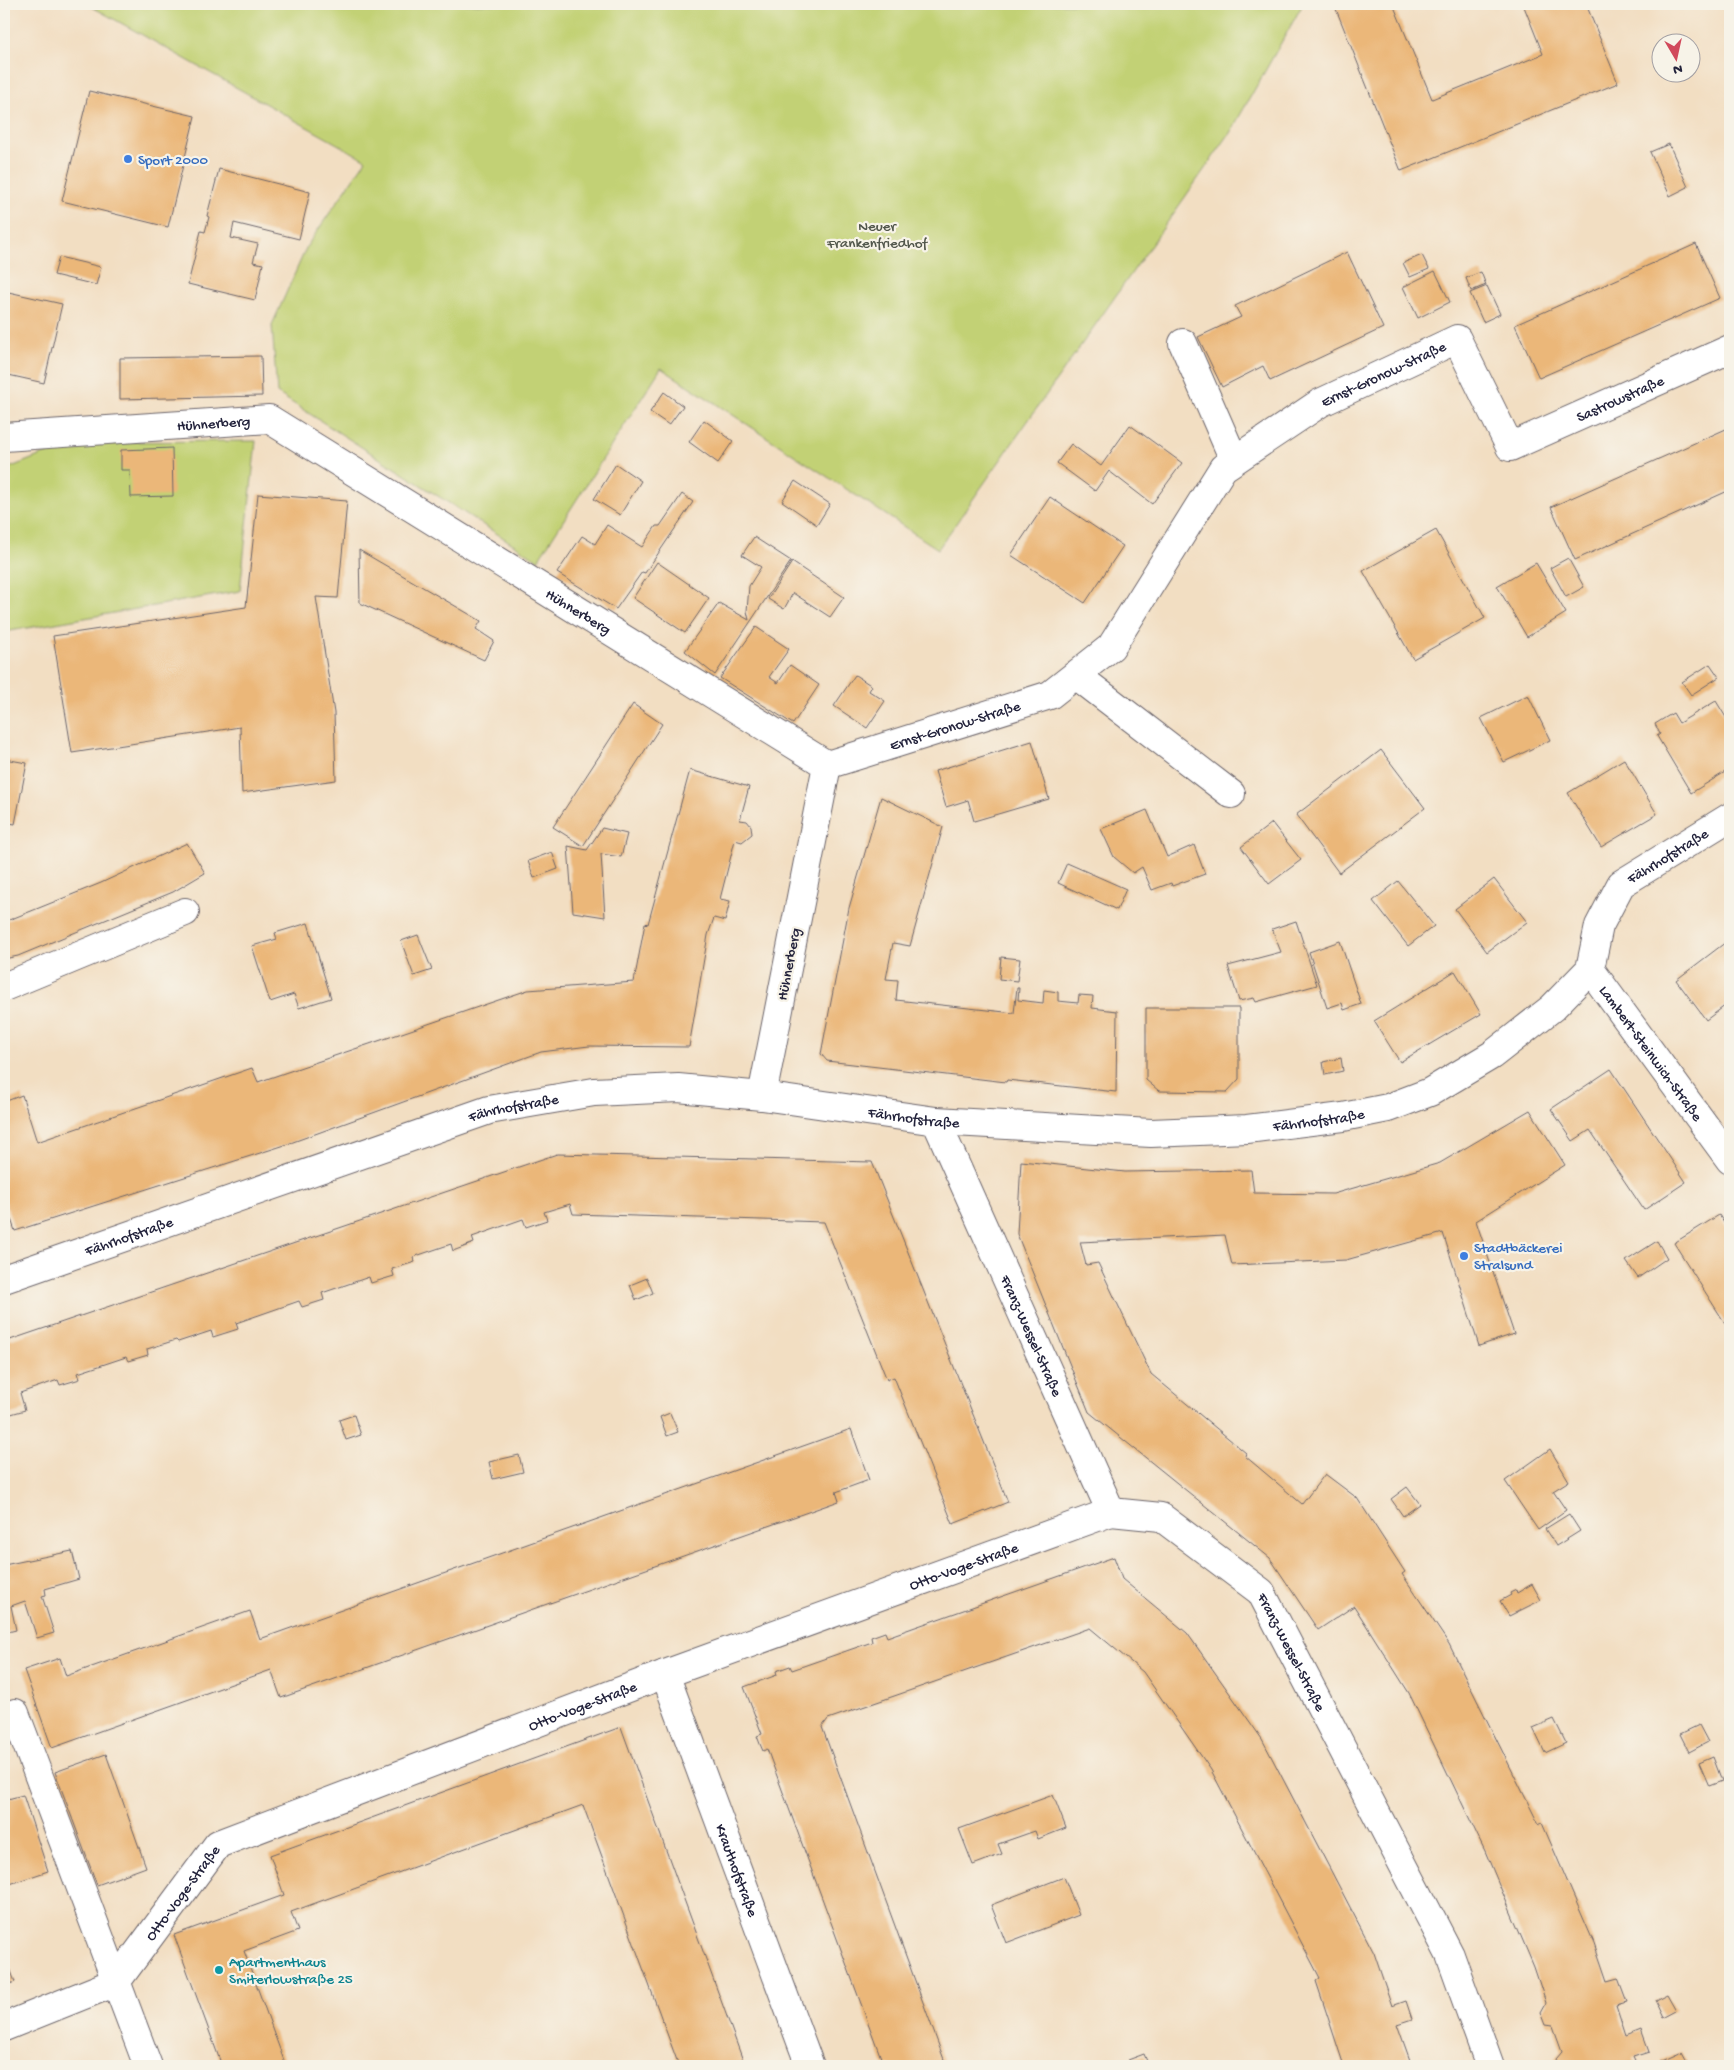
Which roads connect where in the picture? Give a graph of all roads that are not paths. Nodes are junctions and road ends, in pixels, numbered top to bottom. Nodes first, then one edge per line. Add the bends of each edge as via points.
1 (1183, 343) dead end
2 (1730, 349) edge
3 (4, 437) edge
4 (1510, 448) joint
5 (1234, 460) junction
6 (1076, 675) junction
7 (828, 765) junction
8 (1231, 794) dead end
9 (1730, 817) edge
10 (185, 912) dead end
11 (1590, 970) junction
12 (4, 987) edge
13 (762, 1096) junction
14 (936, 1121) junction
15 (1730, 1160) edge
16 (4, 1280) edge
17 (1111, 1512) junction
18 (665, 1674) junction
19 (15, 1713) dead end
20 (116, 1982) junction
21 (4, 2027) edge
22 (148, 2066) edge
23 (810, 2066) edge
24 (1490, 2066) edge

1 - 5 street
2 - 4 street, Sastrowstraße
3 - 7 street, Hühnerberg via 269,419
4 - 5 street, Ernst-Gronow-Straße via 1457,339 1320,403
5 - 6 street, Ernst-Gronow-Straße via 1223,468 1111,647
6 - 7 street, Ernst-Gronow-Straße via 1050,695
6 - 8 street
7 - 13 street, Hühnerberg
9 - 11 street, Fährhofstraße via 1621,884 1599,926
10 - 12 street
11 - 14 street, Fährhofstraße via 1552,1008 1492,1055 1430,1092 1388,1108 1247,1129 1151,1133
11 - 15 street, Lambert-Steinwich-Straße
13 - 14 street, Fährhofstraße
13 - 16 street, Fährhofstraße via 678,1088 594,1092 489,1110
14 - 17 street, Franz-Wessel-Straße
17 - 18 street, Otto-Voge-Straße
17 - 24 street, Franz-Wessel-Straße via 1161,1517 1261,1592 1450,1955
18 - 20 street, Otto-Voge-Straße via 218,1844
18 - 23 street, Krauthofstraße
19 - 20 street
20 - 21 street
20 - 22 street

